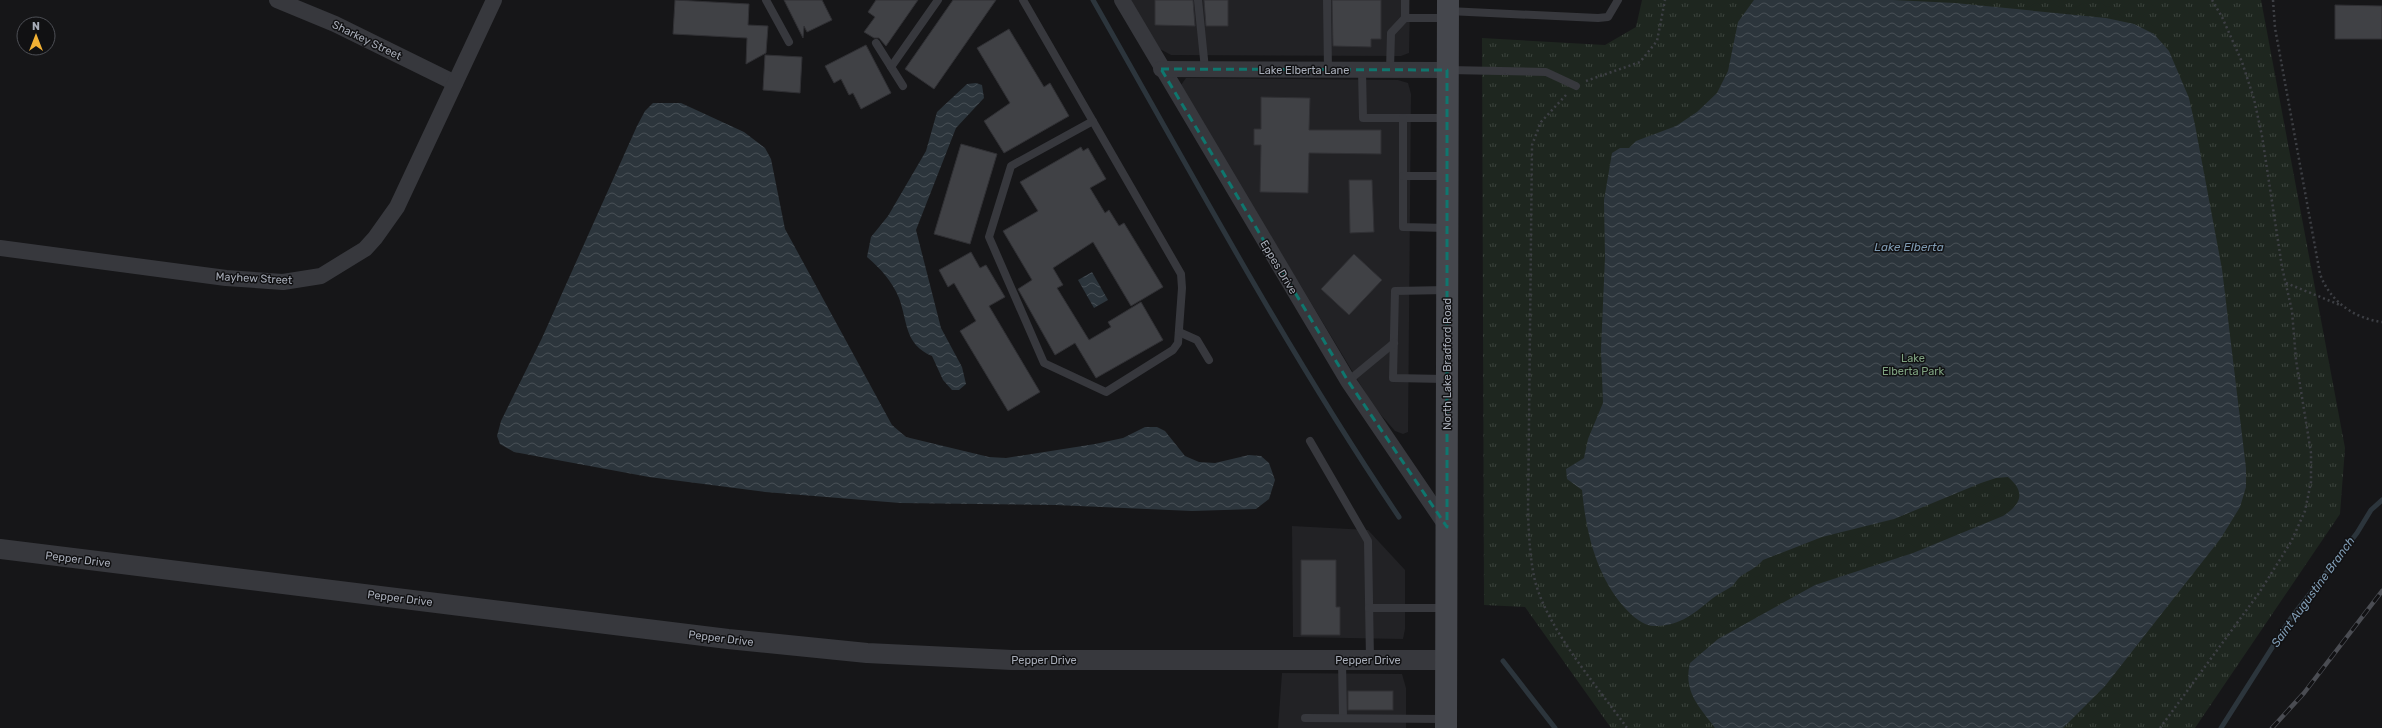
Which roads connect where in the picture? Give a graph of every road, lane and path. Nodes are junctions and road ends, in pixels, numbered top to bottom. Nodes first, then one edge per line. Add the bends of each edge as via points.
1 (278, 0) edge
2 (494, 0) edge
3 (766, 0) edge
4 (938, 0) edge
5 (1023, 0) edge
6 (1122, 0) edge
7 (1198, 0) edge
8 (1327, 0) edge
9 (1405, 0) edge
10 (1618, 0) edge
11 (1664, 0) edge
12 (2212, 0) edge
13 (2273, 0) edge
14 (1448, 10) edge
15 (1405, 18) junction
16 (789, 42) dead end
17 (876, 43) dead end
18 (891, 67) junction
19 (1161, 69) junction
20 (1205, 69) junction
21 (1328, 70) junction
22 (1362, 70) junction
23 (1390, 70) junction
24 (1447, 70) junction
25 (455, 83) junction
26 (903, 86) dead end
27 (1576, 86) junction
28 (1403, 118) junction
29 (1447, 118) junction
30 (1093, 121) junction
31 (1403, 176) junction
32 (1447, 176) junction
33 (1447, 228) junction
34 (0, 248) edge
35 (2286, 283) junction
36 (1447, 290) junction
37 (2342, 306) junction
38 (2382, 322) edge
39 (1179, 332) junction
40 (1394, 343) junction
41 (1209, 360) dead end
42 (1447, 380) junction
43 (1348, 381) junction
44 (1310, 442) dead end
45 (1447, 527) junction
46 (0, 549) edge
47 (1369, 608) junction
48 (1447, 608) junction
49 (1342, 660) junction
50 (1370, 660) junction
51 (1447, 660) junction
52 (1305, 718) dead end
53 (1343, 718) junction
54 (1446, 724) edge
55 (1627, 728) edge
56 (2160, 728) edge

1 - 25 street, Sharkey Street via 335,24
2 - 25 street, Mayhew Street
3 - 16 lane
4 - 18 lane
5 - 30 lane
6 - 19 street, Eppes Drive
7 - 20 lane
8 - 21 lane
9 - 15 lane
10 - 14 lane via 1608,17 1598,18
11 - 27 path via 1657,41 1640,62 1599,75
12 - 35 path via 2232,37 2254,99
13 - 37 path via 2275,28 2312,241 2325,288
14 - 15 lane
14 - 24 main road, North Lake Bradford Road
15 - 23 lane via 1390,33
17 - 18 lane
18 - 26 lane
19 - 20 street, Lake Elberta Lane
19 - 43 street, Eppes Drive
20 - 21 street, Lake Elberta Lane
21 - 22 street, Lake Elberta Lane
22 - 23 street, Lake Elberta Lane
22 - 28 lane via 1363,118
23 - 24 street, Lake Elberta Lane
24 - 27 lane via 1546,72
24 - 29 main road, North Lake Bradford Road
25 - 34 street, Mayhew Street via 397,207 364,249 321,276 283,282 226,278
27 - 55 path via 1541,122 1532,145 1528,514 1530,554 1547,613
28 - 29 lane
28 - 31 lane
29 - 32 main road, North Lake Bradford Road
30 - 39 lane via 1181,274
30 - 39 lane via 1011,166 989,237 1044,363 1106,392 1173,350 1178,343
31 - 32 lane
31 - 33 lane via 1403,227
32 - 33 main road, North Lake Bradford Road
33 - 36 main road, North Lake Bradford Road
35 - 37 path
35 - 56 path via 2311,453 2311,482 2305,510 2291,542 2259,592
36 - 40 lane via 1395,291
36 - 42 main road, North Lake Bradford Road
37 - 38 path via 2358,315
39 - 41 lane via 1197,340
40 - 42 lane via 1394,378
40 - 43 lane
42 - 45 main road, North Lake Bradford Road
43 - 45 street, Eppes Drive
44 - 47 lane via 1368,541
45 - 48 main road, North Lake Bradford Road
46 - 49 street, Pepper Drive via 720,638 867,653 1012,660
47 - 48 lane
47 - 50 lane
48 - 51 main road, North Lake Bradford Road
49 - 50 street, Pepper Drive
49 - 53 lane
50 - 51 street, Pepper Drive
51 - 54 main road, North Lake Bradford Road
52 - 53 lane
53 - 54 lane

